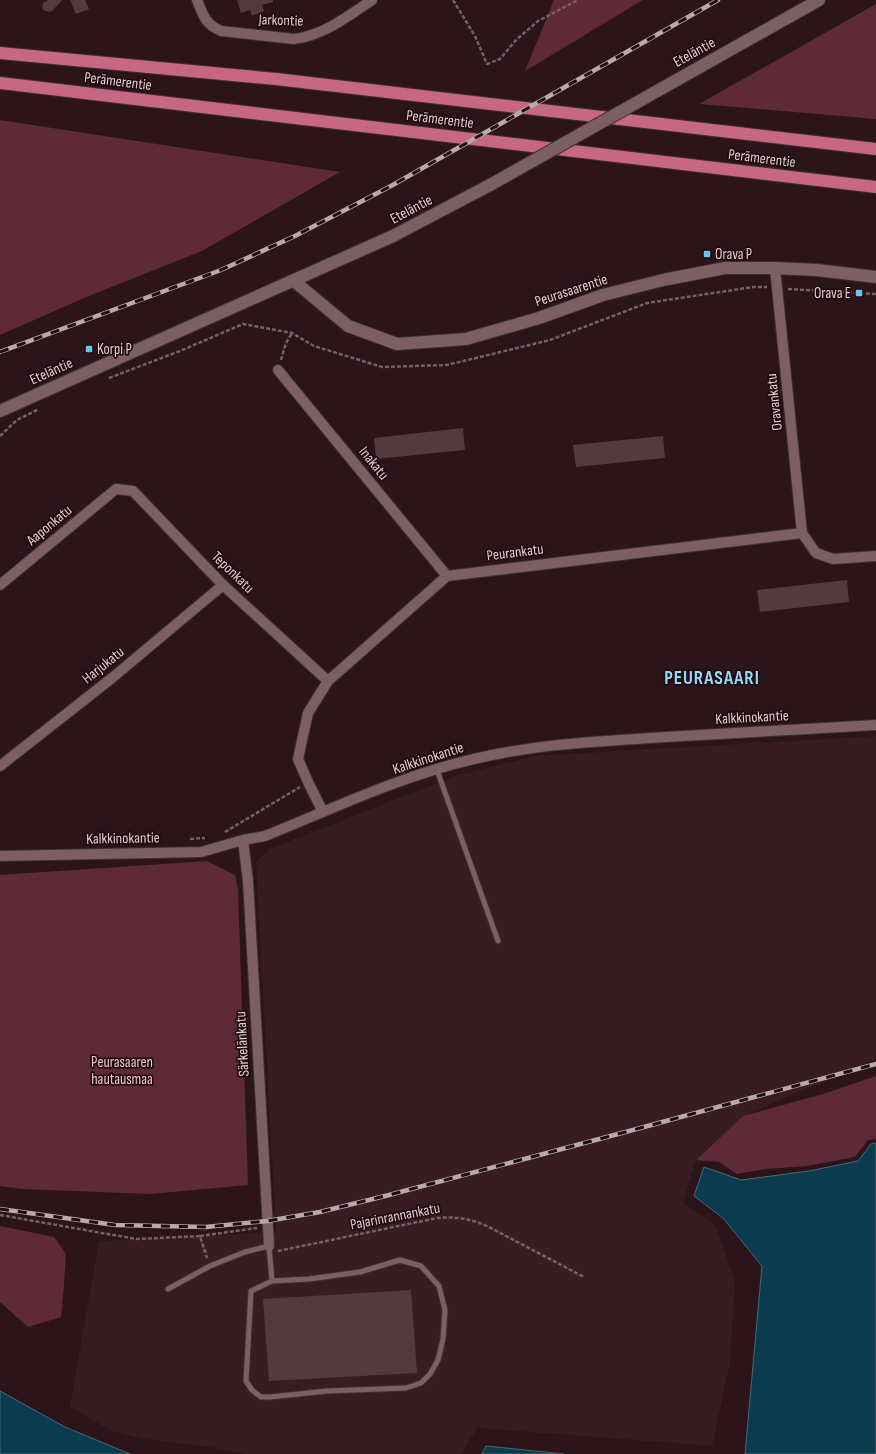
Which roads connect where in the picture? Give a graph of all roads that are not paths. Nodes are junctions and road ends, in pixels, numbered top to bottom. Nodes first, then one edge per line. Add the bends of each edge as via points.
1 (197, 0) edge
2 (372, 0) edge
3 (819, 0) edge
4 (0, 53) edge
5 (0, 83) edge
6 (876, 149) edge
7 (876, 188) edge
8 (775, 268) junction
9 (876, 278) edge
10 (294, 281) junction
11 (278, 370) road end
12 (0, 411) edge
13 (116, 489) joint
14 (802, 533) junction
15 (876, 556) edge
16 (447, 576) junction
17 (0, 585) edge
18 (223, 585) junction
19 (328, 681) junction
20 (876, 725) edge
21 (0, 766) edge
22 (437, 770) junction
23 (323, 812) junction
24 (243, 840) junction
25 (0, 856) edge
26 (498, 941) dead end
27 (270, 1250) junction
28 (272, 1281) junction
29 (168, 1289) dead end

1 - 2 street, Jarkontie via 208,24 216,29 294,39 322,32
3 - 10 main road, Eteläntie, bridge via 490,185 393,236
4 - 6 highway, Perämerentie via 276,79
5 - 7 highway, Perämerentie
8 - 9 main road, Peurasaarentie via 817,270
8 - 10 main road, Peurasaarentie via 725,268 663,280 603,295 539,318 466,339 397,344 348,326
8 - 14 street, Oravankatu
10 - 12 main road, Eteläntie
11 - 16 street, Inakatu
13 - 17 street, Aaponkatu
13 - 18 street, Teponkatu via 133,491
14 - 15 street via 816,553 833,559
14 - 16 street, Peurankatu
16 - 19 street
18 - 19 street, Teponkatu
18 - 21 street, Harjukatu via 112,678
19 - 23 street via 308,713 298,759
20 - 22 street, Kalkkinokantie via 601,741 527,748 473,759
22 - 23 street, Kalkkinokantie
22 - 26 lane
23 - 24 street, Kalkkinokantie via 264,836
24 - 25 street, Kalkkinokantie via 201,852
24 - 27 street, Särkelänkatu via 248,881
27 - 28 lane
27 - 29 lane via 245,1252 210,1266
28 - 28 lane via 251,1291 246,1381 252,1390 261,1396 406,1388 421,1383 438,1360 443,1339 444,1310 439,1286 421,1266 400,1260 360,1272

